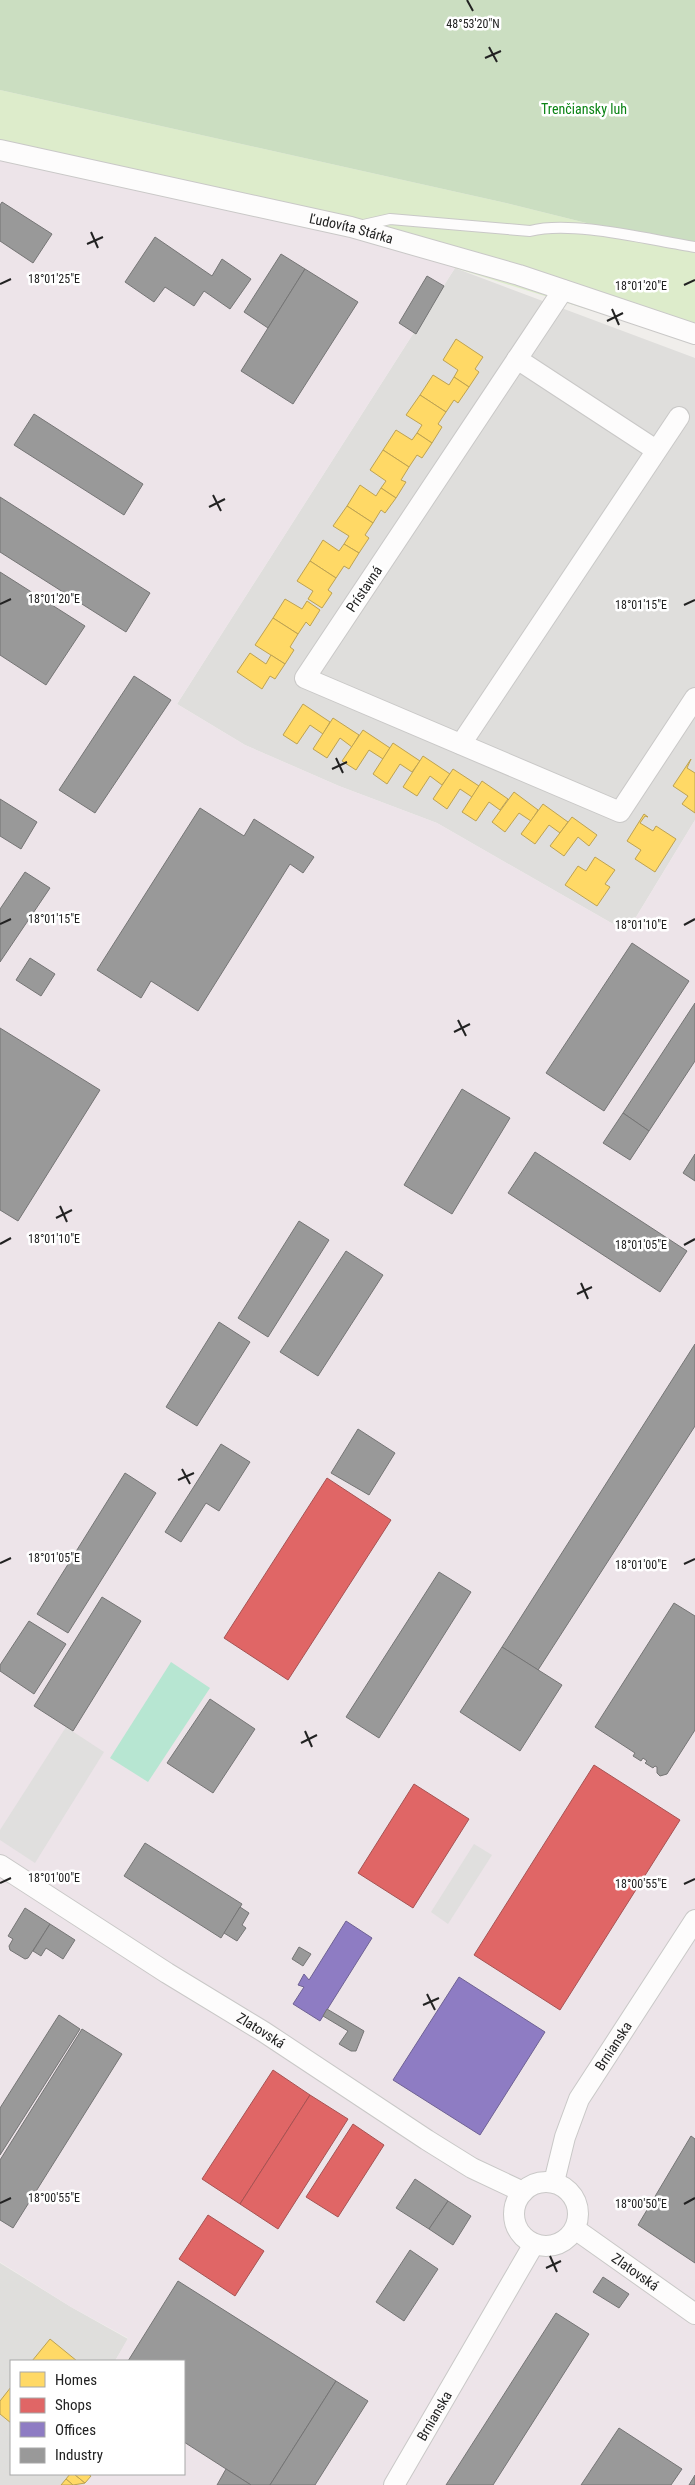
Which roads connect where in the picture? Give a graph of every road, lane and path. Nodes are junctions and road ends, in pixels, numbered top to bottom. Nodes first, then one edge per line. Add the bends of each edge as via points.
1 (0, 150) edge
2 (351, 228) junction
3 (695, 248) edge
4 (562, 290) junction
5 (695, 334) edge
6 (517, 359) junction
7 (679, 416) dead end
8 (656, 450) junction
9 (693, 706) edge
10 (461, 744) junction
11 (0, 1864) edge
12 (695, 1920) edge
13 (554, 2182) junction
14 (523, 2192) junction
15 (575, 2229) junction
16 (534, 2244) junction
17 (695, 2314) edge
18 (394, 2485) edge

1 - 2 street, Ľudovíta Stárka
2 - 3 lane via 390,218 530,231 545,227 578,228
2 - 4 street, Ľudovíta Stárka via 520,275
4 - 5 street, Ľudovíta Stárka
4 - 6 street, Prístavná
6 - 8 street
6 - 10 street, Prístavná via 305,678
7 - 8 street
8 - 10 street
9 - 10 street, Prístavná via 620,812
11 - 14 street, Zlatovská via 427,2140 472,2168
12 - 13 street, Brnianska via 579,2099
13 - 14 street via 532,2185
13 - 15 street via 567,2189 576,2200 579,2215
14 - 16 street via 516,2202 514,2214 517,2227
15 - 16 street via 557,2244
15 - 17 street, Zlatovská
16 - 18 street, Brnianska

